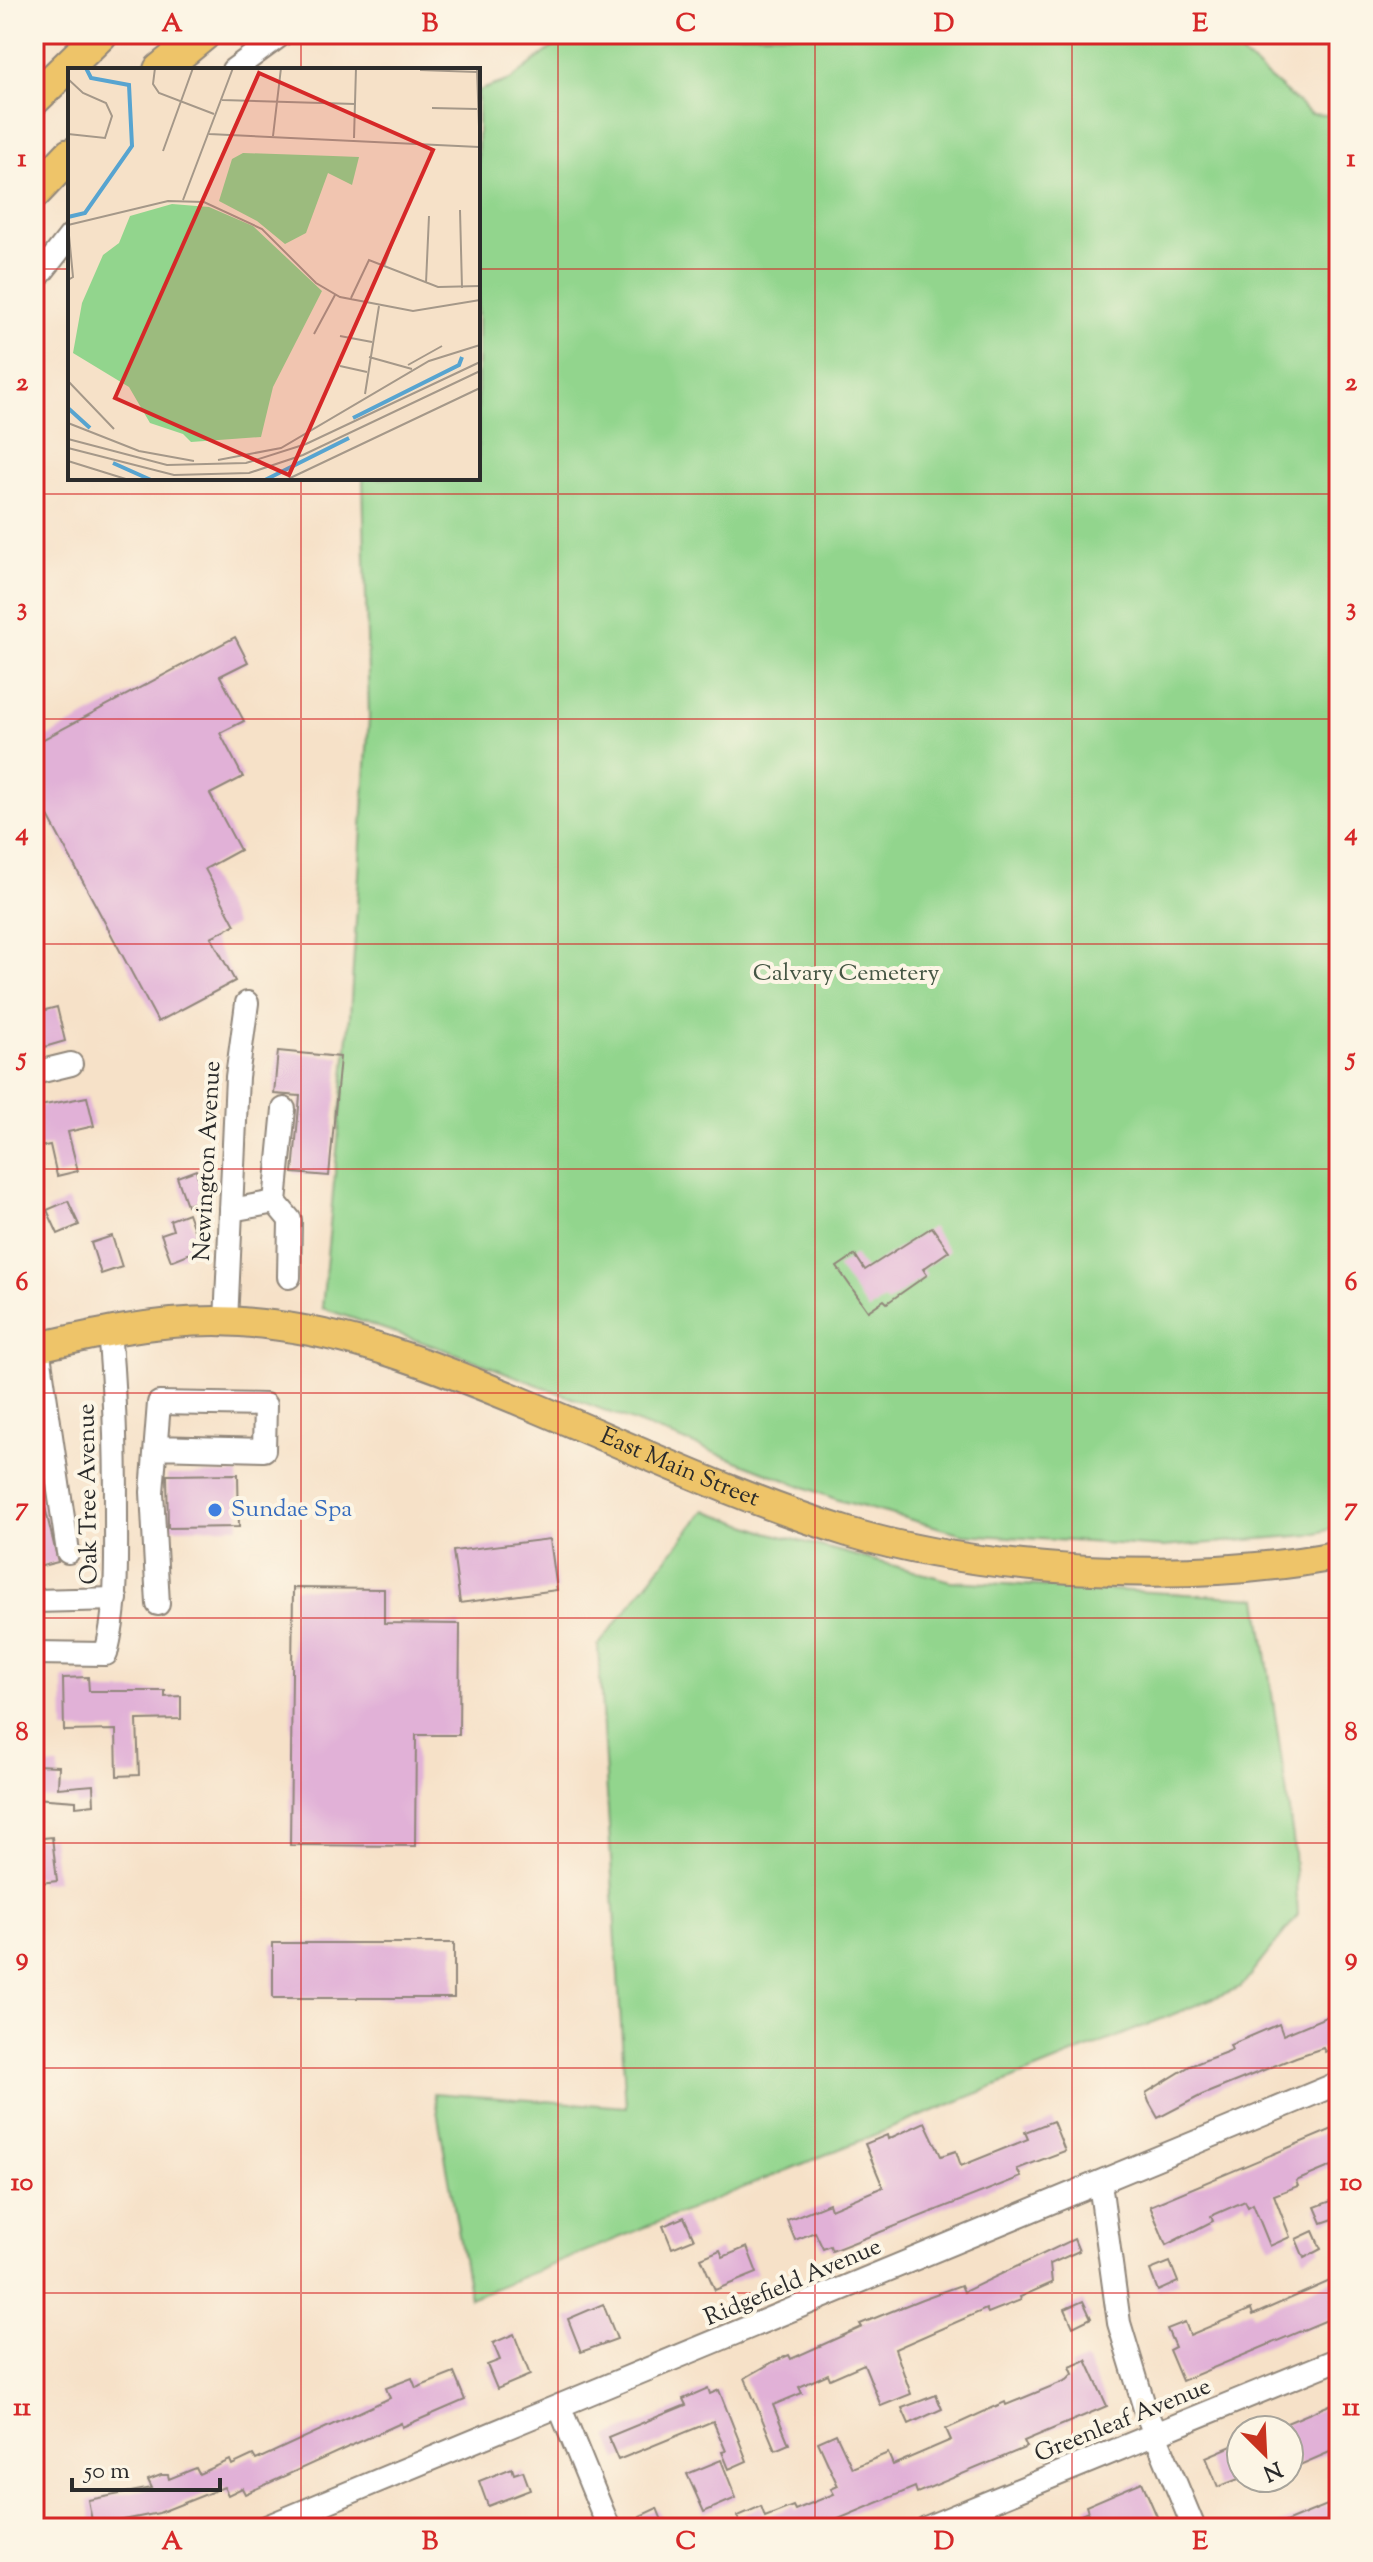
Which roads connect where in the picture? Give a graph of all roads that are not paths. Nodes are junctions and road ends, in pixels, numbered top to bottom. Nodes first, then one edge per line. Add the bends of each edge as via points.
1 (101, 34) edge
2 (204, 34) edge
3 (282, 34) edge
4 (162, 68) edge
5 (236, 68) edge
6 (34, 99) edge
7 (68, 157) edge
8 (34, 193) edge
9 (68, 239) edge
10 (34, 282) edge
11 (247, 1003) dead end
12 (71, 1064) dead end
13 (34, 1073) edge
14 (284, 1109) dead end
15 (275, 1202) junction
16 (231, 1210) junction
17 (289, 1277) dead end
18 (226, 1322) junction
19 (109, 1332) junction
20 (36, 1348) edge
21 (156, 1447) junction
22 (68, 1552) dead end
23 (1339, 1555) edge
24 (116, 1599) junction
25 (34, 1601) edge
26 (158, 1604) dead end
27 (34, 1653) edge
28 (1339, 2083) edge
29 (1100, 2183) junction
30 (1339, 2359) edge
31 (560, 2408) junction
32 (1156, 2436) junction
33 (265, 2528) edge
34 (609, 2528) edge
35 (926, 2528) edge
36 (1194, 2528) edge

1 - 6 highway
2 - 4 highway
3 - 5 street
7 - 8 highway
9 - 10 street
11 - 16 street, Newington Avenue via 237,1077
12 - 13 street
14 - 15 street
15 - 16 street
15 - 17 street via 290,1220
16 - 18 street, Newington Avenue
18 - 19 main road, East Main Street
18 - 23 main road, East Main Street via 307,1330 396,1352 749,1496 884,1541 996,1561 1138,1570 1248,1568
19 - 20 main road, East Main Street
19 - 24 street, Oak Tree Avenue via 115,1408
20 - 22 street
21 - 21 street via 264,1450 265,1405 159,1403
21 - 26 street via 152,1492
24 - 25 street
24 - 27 street, Oak Tree Avenue via 106,1654
28 - 29 street, Ridgefield Avenue
29 - 31 street, Ridgefield Avenue
29 - 32 street via 1119,2323
30 - 32 street, Greenleaf Avenue
31 - 33 street, Ridgefield Avenue
31 - 34 street
32 - 35 street, Greenleaf Avenue
32 - 36 street

